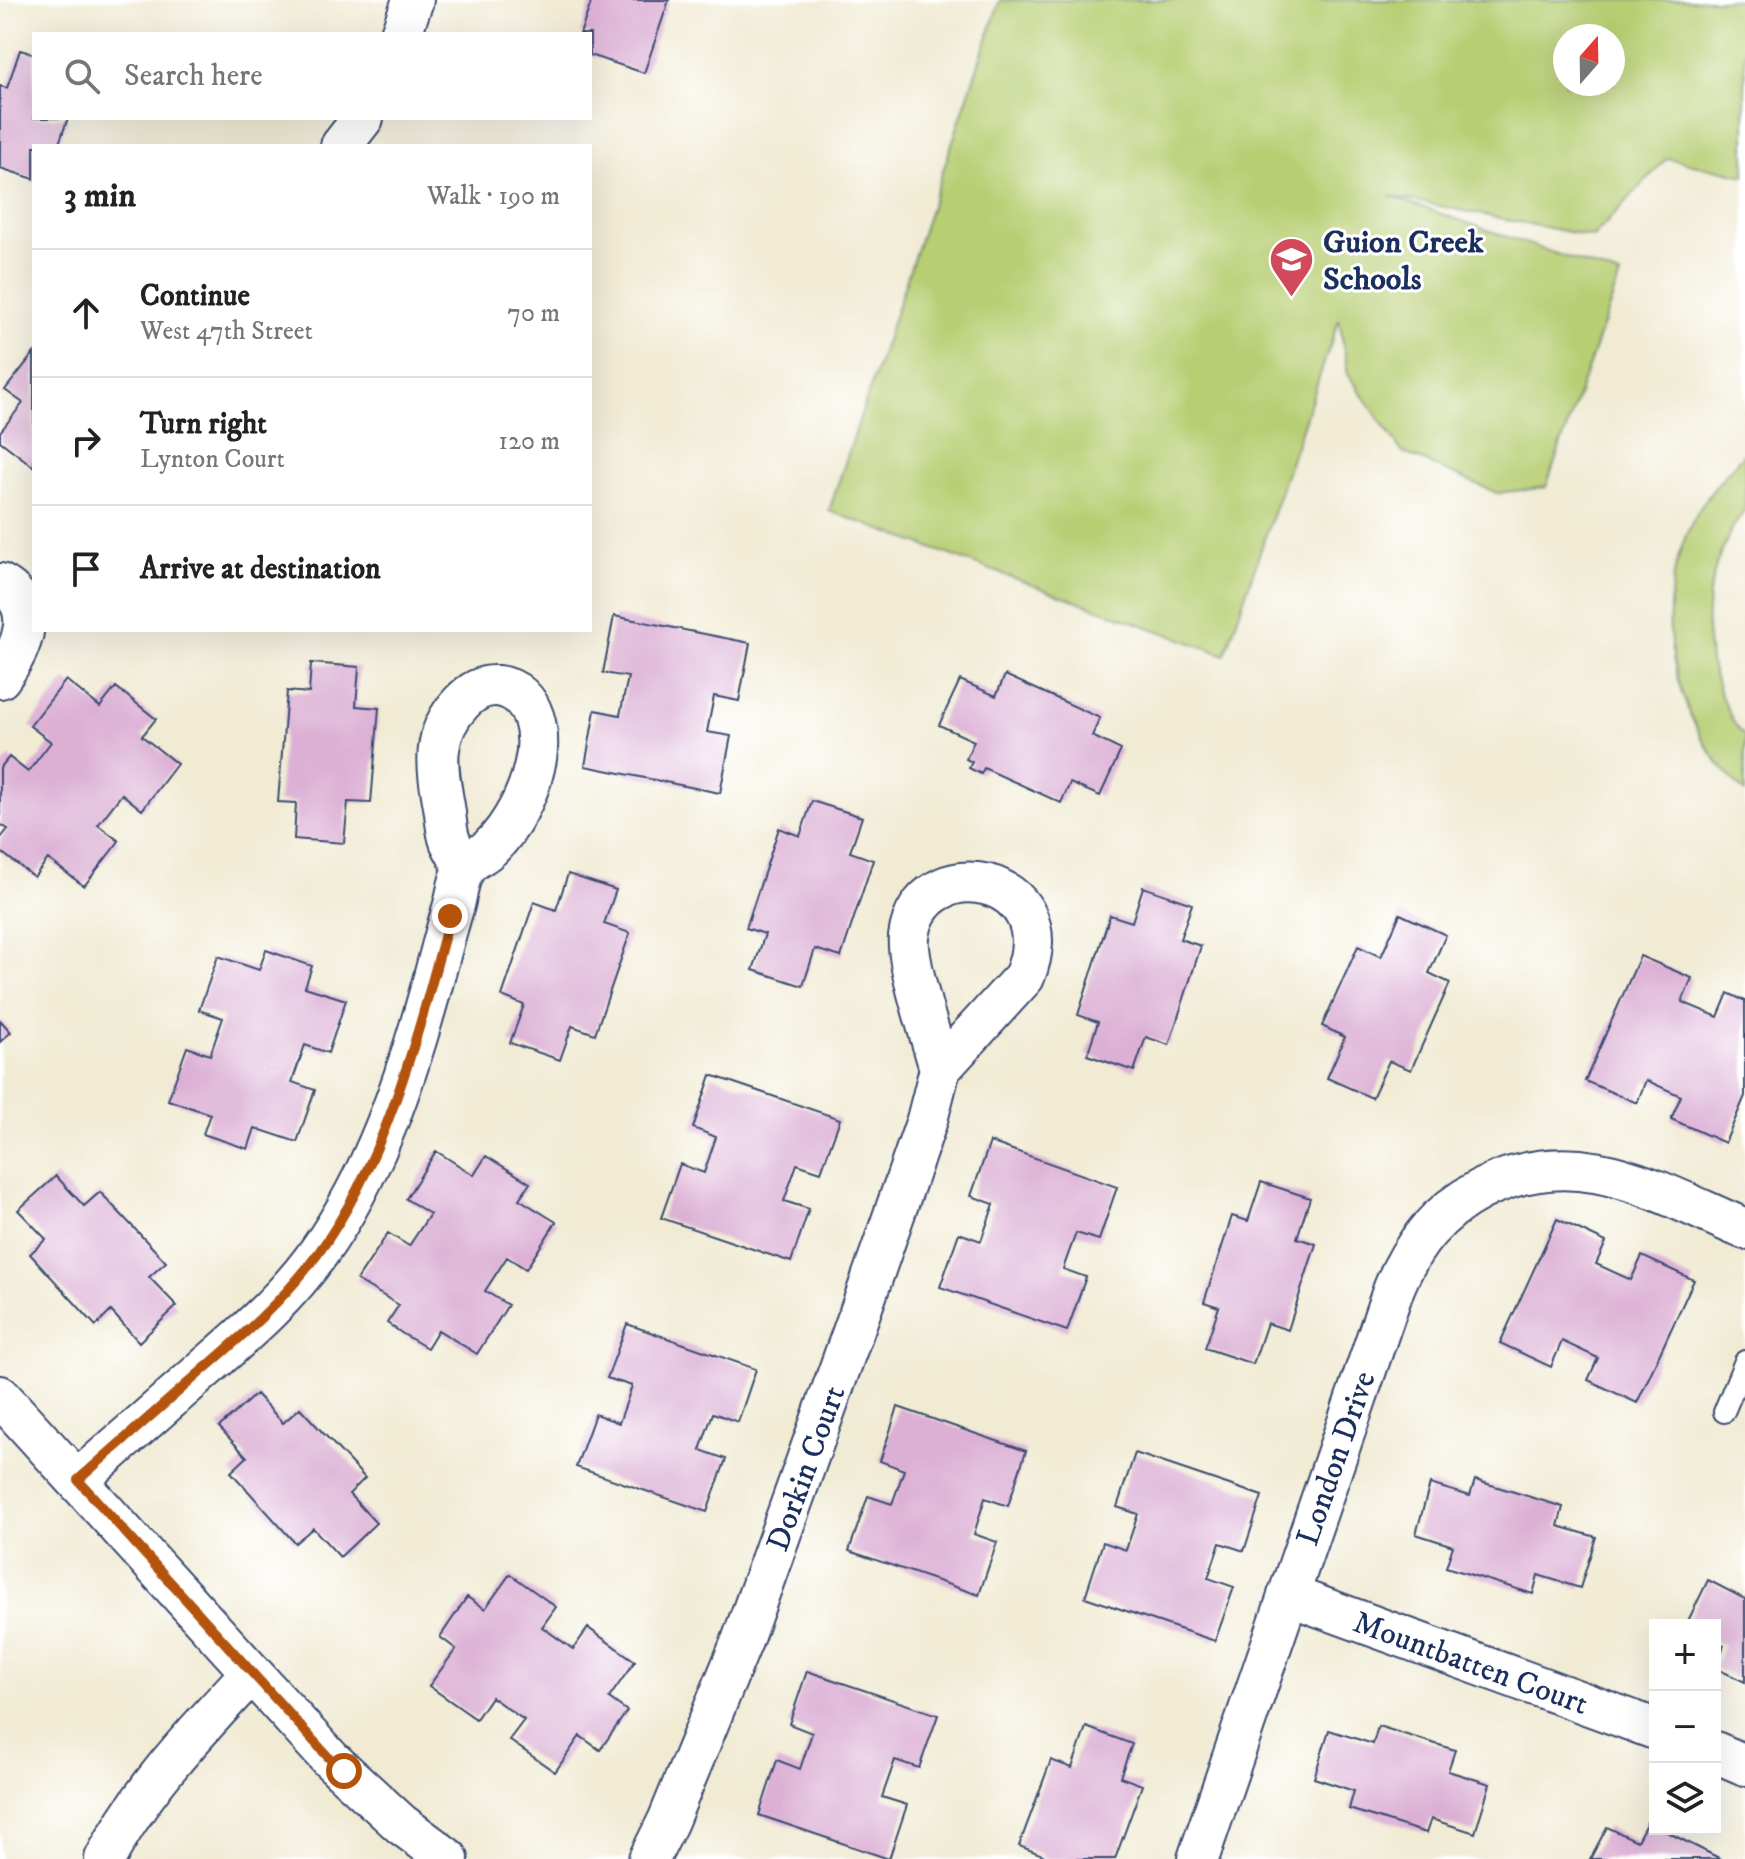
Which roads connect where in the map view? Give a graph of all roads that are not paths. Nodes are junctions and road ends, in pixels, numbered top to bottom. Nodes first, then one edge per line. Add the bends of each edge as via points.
1 (413, 0) edge
2 (402, 32) edge
3 (361, 120) edge
4 (380, 120) edge
5 (343, 144) edge
6 (382, 144) edge
7 (0, 584) edge
8 (0, 678) edge
9 (464, 868) dead end
10 (940, 1069) dead end
11 (1745, 1229) edge
12 (1745, 1361) edge
13 (0, 1396) edge
14 (1724, 1412) dead end
15 (78, 1480) junction
16 (1288, 1595) junction
17 (251, 1673) junction
18 (1649, 1727) edge
19 (1721, 1755) edge
20 (1745, 1765) edge
21 (105, 1859) edge
22 (448, 1859) edge
23 (649, 1859) edge
24 (1198, 1859) edge

1 - 2 street
3 - 5 street
4 - 6 street
7 - 8 street via 18,600 25,617 22,642
9 - 15 street via 403,1078 338,1224 281,1299
10 - 23 street, Dorkin Court via 927,1120 742,1641
11 - 16 street, London Drive via 1623,1178 1560,1167 1493,1183 1438,1218 1416,1245 1394,1288
12 - 14 lane
13 - 15 street
15 - 17 street
16 - 18 street, Mountbatten Court
16 - 24 street, London Drive
17 - 21 street via 162,1771
17 - 22 street via 357,1786
19 - 20 street

